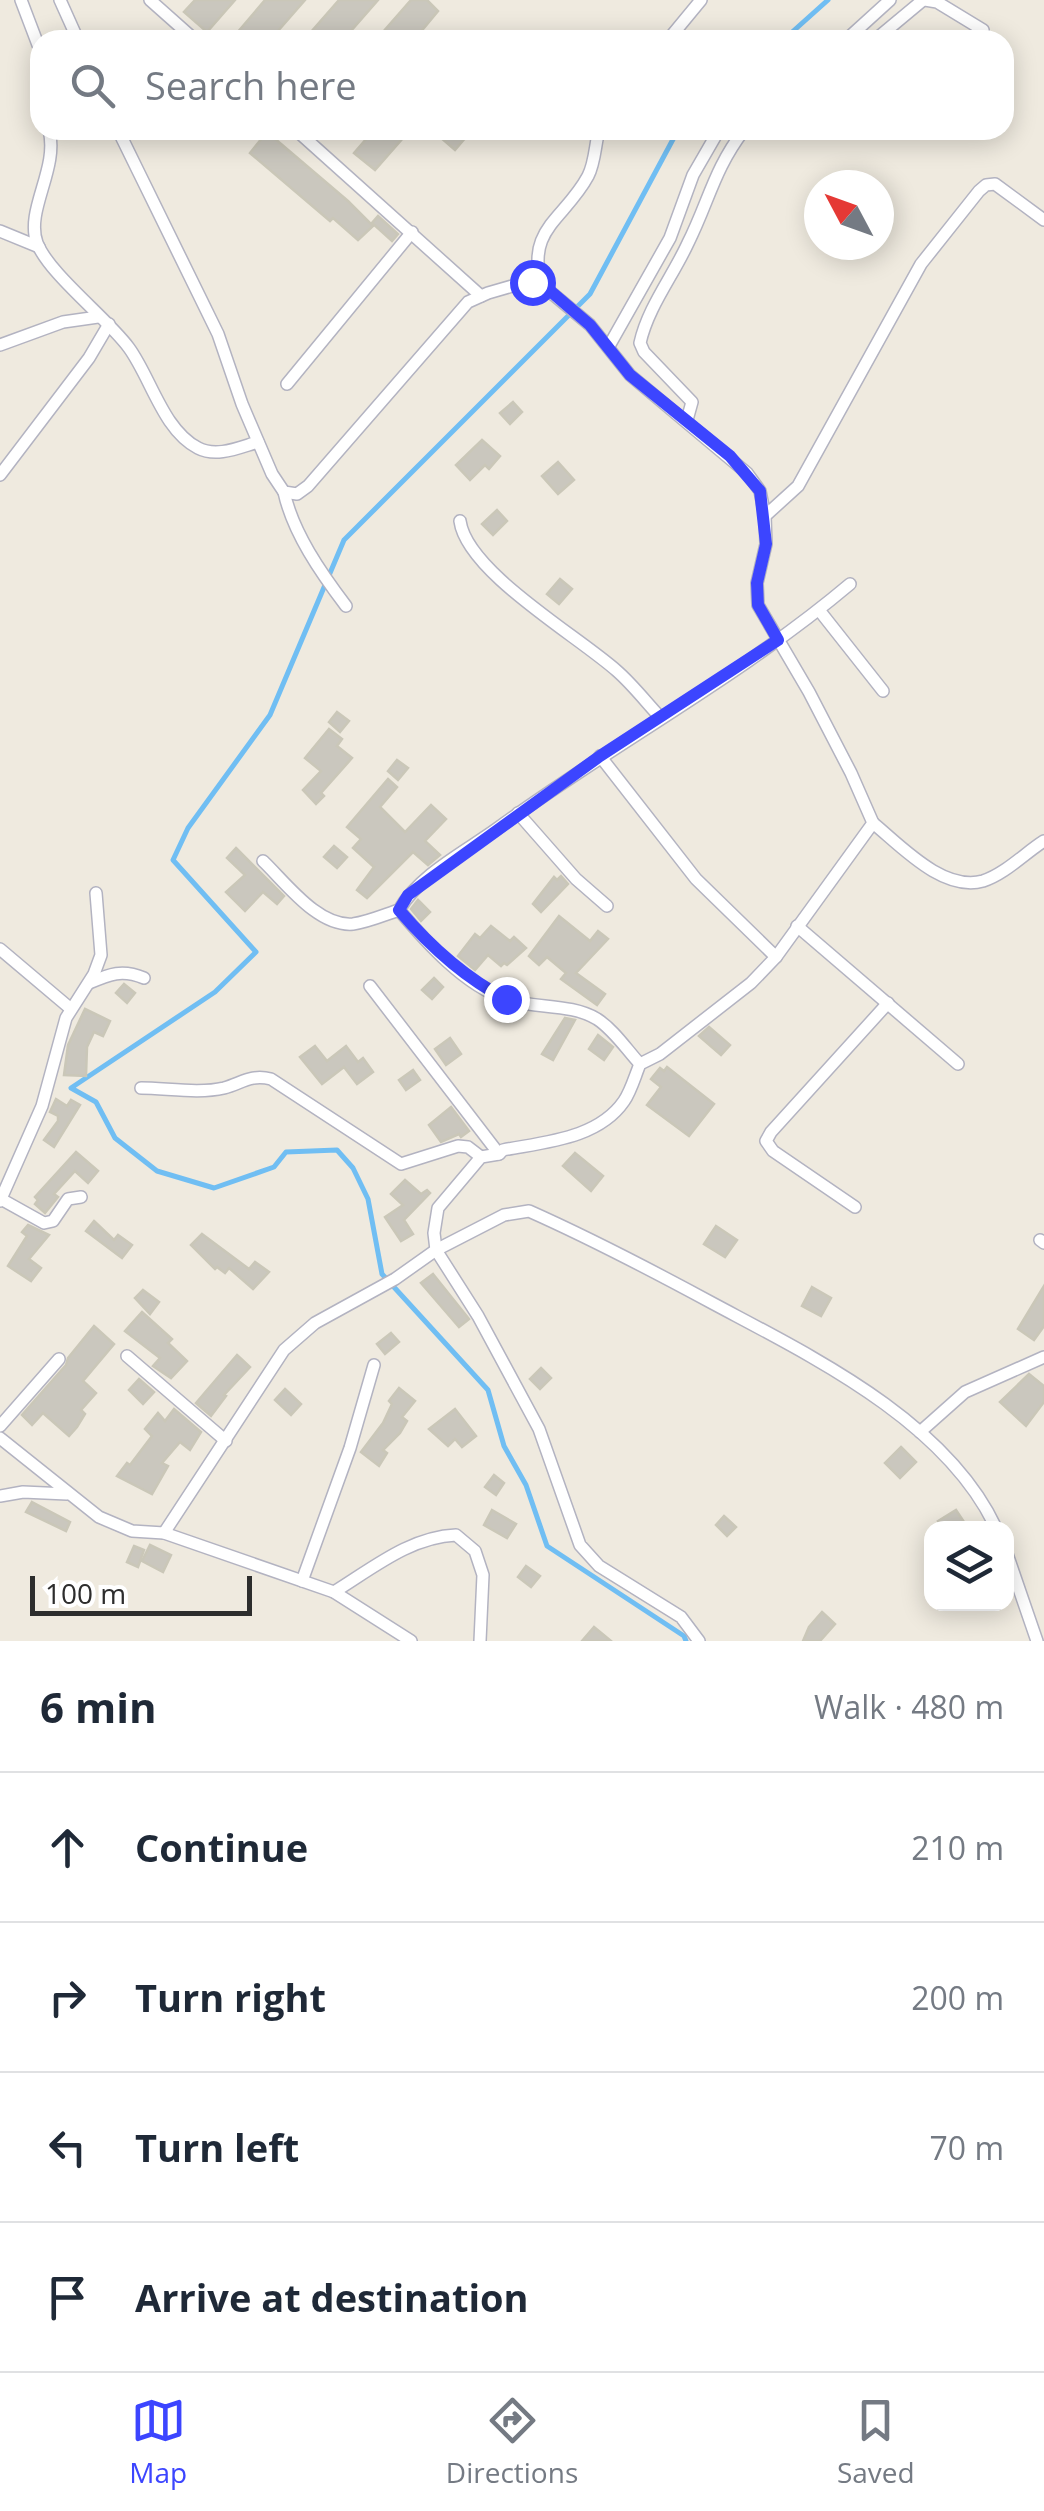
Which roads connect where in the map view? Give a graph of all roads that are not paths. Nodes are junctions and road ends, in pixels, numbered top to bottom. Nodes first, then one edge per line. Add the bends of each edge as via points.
1 (22, 0) edge
2 (60, 0) edge
3 (150, 0) edge
4 (700, 0) edge
5 (890, 0) edge
6 (924, 0) edge
7 (33, 30) edge
8 (74, 30) edge
9 (183, 30) edge
10 (676, 30) edge
11 (857, 30) edge
12 (887, 30) edge
13 (984, 30) dead end
14 (50, 140) edge
15 (123, 140) edge
16 (307, 140) edge
17 (597, 140) edge
18 (713, 140) edge
19 (737, 140) edge
20 (1044, 220) edge
21 (0, 231) edge
22 (412, 232) junction
23 (40, 247) junction
24 (542, 284) junction
25 (482, 296) junction
26 (104, 320) junction
27 (0, 345) edge
28 (609, 346) junction
29 (287, 384) dead end
30 (686, 420) junction
31 (258, 442) junction
32 (0, 475) edge
33 (284, 492) junction
34 (765, 516) junction
35 (460, 520) dead end
36 (850, 584) dead end
37 (346, 606) dead end
38 (819, 610) junction
39 (778, 640) junction
40 (883, 691) dead end
41 (660, 717) junction
42 (600, 756) junction
43 (518, 813) junction
44 (873, 823) junction
45 (1044, 841) edge
46 (263, 861) dead end
47 (96, 893) dead end
48 (607, 906) dead end
49 (399, 910) junction
50 (798, 926) junction
51 (0, 949) edge
52 (776, 957) junction
53 (144, 978) dead end
54 (86, 984) junction
55 (370, 986) dead end
56 (888, 1003) junction
57 (71, 1009) junction
58 (640, 1064) junction
59 (958, 1064) dead end
60 (141, 1088) dead end
61 (498, 1154) junction
62 (481, 1157) junction
63 (82, 1197) dead end
64 (0, 1200) edge
65 (855, 1206) dead end
66 (436, 1250) junction
67 (127, 1356) dead end
68 (59, 1358) dead end
69 (1044, 1358) edge
70 (374, 1365) dead end
71 (0, 1426) edge
72 (920, 1432) junction
73 (0, 1438) edge
74 (226, 1441) junction
75 (67, 1494) junction
76 (0, 1496) edge
77 (992, 1521) edge
78 (164, 1533) junction
79 (1014, 1575) edge
80 (302, 1581) junction
81 (334, 1592) junction
82 (412, 1641) edge
83 (480, 1641) edge
84 (698, 1641) edge
85 (1036, 1641) edge

1 - 7 street
2 - 8 street
3 - 9 street
4 - 10 street
5 - 11 street
6 - 12 street
6 - 13 street
14 - 23 street via 52,162 35,231
15 - 31 street via 218,334
16 - 22 street
17 - 24 street via 592,170 537,247
18 - 28 street via 664,250
19 - 30 street via 640,343 692,402
20 - 34 street via 995,184 980,191 921,264 798,486
21 - 23 street
22 - 25 street
22 - 29 street
23 - 26 street
24 - 25 street
24 - 28 street
25 - 33 street via 468,302 308,486 297,494
26 - 27 street via 63,322
26 - 31 street via 196,448 212,453
26 - 32 street via 89,358
28 - 30 street via 630,375
30 - 34 street via 747,473 760,491
31 - 33 street
33 - 37 street via 322,575
34 - 39 street via 758,605
35 - 41 street via 476,554 618,672
36 - 38 street
38 - 39 street
38 - 40 street
39 - 41 street
39 - 44 street
41 - 42 street
42 - 43 street
42 - 52 street via 696,879
43 - 48 street
43 - 49 street via 408,895
44 - 45 street via 942,876 980,882
44 - 50 street
46 - 49 street via 314,910 338,923
47 - 54 street via 101,955
49 - 58 street via 482,987 506,999 596,1019
50 - 52 street
50 - 56 street
51 - 57 street
52 - 58 street
53 - 54 street via 113,972
54 - 57 street
55 - 61 street
56 - 59 street
56 - 65 street via 766,1142
57 - 64 street via 42,1106
58 - 61 street via 624,1102 596,1126
60 - 62 street via 225,1088 260,1076 400,1164 458,1146
61 - 62 street
62 - 66 street via 438,1208
63 - 64 street via 68,1199 44,1223
66 - 72 street via 504,1215 529,1211 802,1351
66 - 74 street via 315,1323 284,1350
66 - 84 street via 539,1429 580,1546 599,1566 681,1617
67 - 74 street
68 - 71 street
69 - 72 street via 964,1392
70 - 80 street
72 - 77 street via 967,1482
73 - 75 street
74 - 78 street
75 - 76 street
75 - 78 street via 99,1518
78 - 80 street
79 - 85 street
80 - 81 street
81 - 82 street
81 - 83 street via 404,1548 456,1536 475,1552 483,1575

